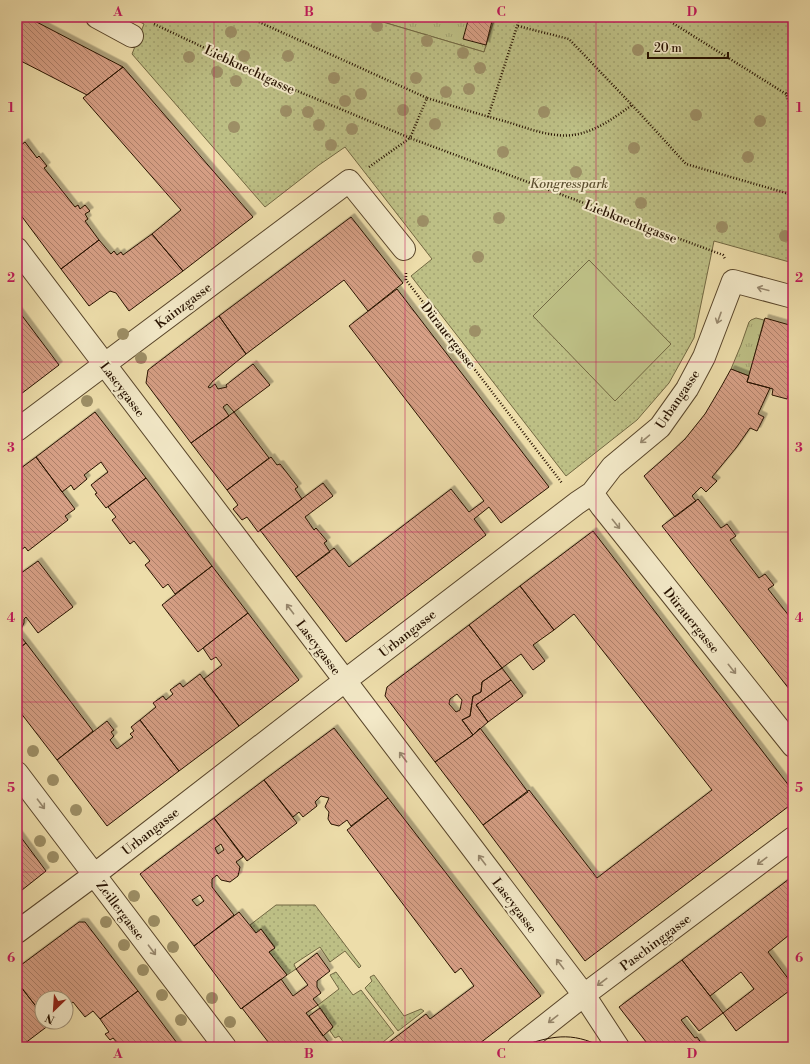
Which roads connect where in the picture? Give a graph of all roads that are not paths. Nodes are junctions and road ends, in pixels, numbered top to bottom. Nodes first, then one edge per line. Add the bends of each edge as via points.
1 (96, 17) edge
2 (132, 36) road end
3 (17, 249) edge
4 (404, 249) road end
5 (793, 297) edge
6 (104, 364) junction
7 (17, 430) edge
8 (592, 493) junction
9 (345, 681) junction
10 (793, 746) edge
11 (17, 774) edge
12 (793, 838) edge
13 (94, 875) junction
14 (17, 932) edge
15 (584, 995) junction
16 (225, 1047) edge
17 (518, 1047) edge
18 (618, 1047) edge

1 - 2 street
3 - 6 street, Lascygasse
4 - 6 street, Kainzgasse via 349,181
5 -> 8 street, Urbangasse via 732,281 704,357 686,389 660,427 612,467
6 - 7 street, Kainzgasse
9 -> 6 street, Lascygasse
8 - 9 street, Urbangasse
8 -> 10 street, Dürauergasse
9 - 13 street, Urbangasse
15 -> 9 street, Lascygasse
11 -> 13 street, Zeillergasse
12 -> 15 street, Paschinggasse
13 - 14 street, Urbangasse
13 -> 16 street, Zeillergasse
15 -> 17 street, Paschinggasse
15 - 18 street, Lascygasse

